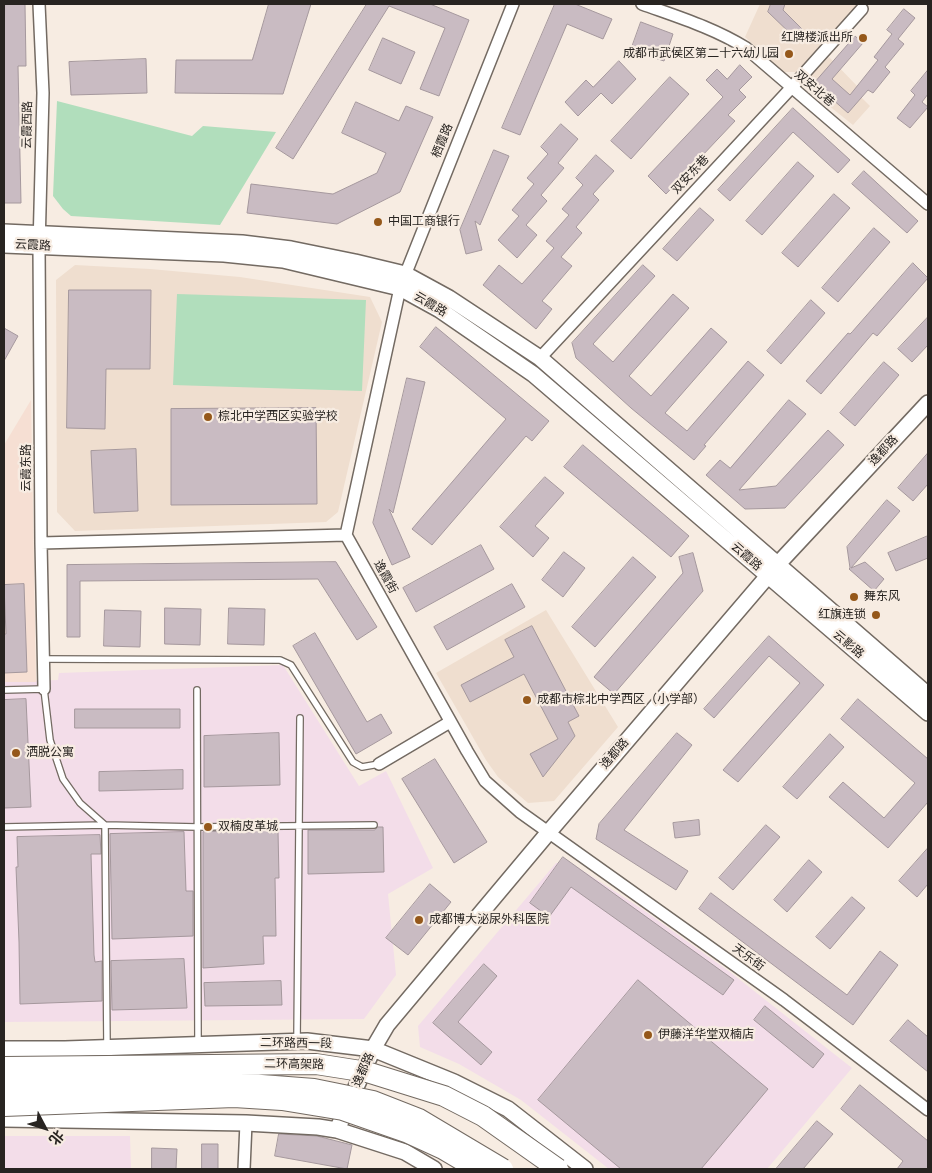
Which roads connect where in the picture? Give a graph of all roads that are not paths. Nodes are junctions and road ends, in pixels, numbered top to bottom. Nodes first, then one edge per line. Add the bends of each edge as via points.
1 (39, 4) edge
2 (513, 4) edge
3 (642, 4) edge
4 (862, 9) dead end
5 (792, 87) junction
6 (928, 204) edge
7 (4, 232) edge
8 (39, 240) junction
9 (4, 245) edge
10 (402, 281) junction
11 (540, 358) junction
12 (928, 403) edge
13 (346, 535) junction
14 (41, 543) junction
15 (778, 564) junction
16 (768, 576) junction
17 (44, 659) junction
18 (44, 689) junction
19 (4, 690) edge
20 (197, 690) dead end
21 (928, 695) edge
22 (928, 713) edge
23 (300, 718) dead end
24 (450, 722) junction
25 (379, 764) joint
26 (105, 825) junction
27 (374, 825) dead end
28 (299, 826) junction
29 (4, 827) edge
30 (198, 827) junction
31 (548, 833) junction
32 (297, 1041) junction
33 (198, 1044) junction
34 (107, 1048) junction
35 (4, 1049) edge
36 (373, 1049) junction
37 (4, 1067) edge
38 (4, 1087) edge
39 (4, 1106) edge
40 (928, 1110) edge
41 (4, 1119) edge
42 (246, 1122) junction
43 (338, 1130) junction
44 (244, 1169) edge
45 (434, 1169) edge
46 (477, 1169) edge
47 (503, 1169) edge
48 (558, 1169) edge
49 (585, 1169) edge

1 - 8 street, 云霞西路 via 43,93
2 - 10 street, 栖霞路
3 - 5 street, 双安北巷 via 730,38
4 - 5 street, 双安东巷
5 - 6 street, 双安北巷
5 - 11 street, 双安东巷
7 - 8 street
8 - 9 street, 云霞路
8 - 10 street, 云霞路 via 283,260
8 - 14 street, 云霞东路
10 - 11 street via 449,298
10 - 13 street
10 - 16 street, 云霞路 via 533,374
11 - 15 street
12 - 15 street, 逸都路
13 - 14 street
13 - 24 street, 逸霞街
14 - 17 street, 云霞东路
15 - 16 street, 逸都路
15 - 21 street
16 - 22 street, 云影路
16 - 31 street, 逸都路
17 - 18 street, 云霞东路
17 - 25 lane via 280,660 291,665 353,762 362,767
18 - 19 lane
18 - 26 lane via 50,740 63,779 80,802
20 - 30 lane
23 - 28 lane
24 - 25 street
24 - 31 street, 逸霞街 via 485,781
26 - 29 lane
26 - 30 lane
26 - 34 lane
27 - 28 lane
28 - 30 lane
28 - 32 lane
30 - 33 lane
31 - 36 street, 逸都路 via 387,1025
31 - 40 street, 天乐街 via 784,1000
32 - 33 street, 二环路西一段
32 - 36 street, 二环路西一段
33 - 34 street, 二环路西一段
34 - 35 street, 二环路西一段
36 - 43 street, 逸都路
36 - 49 street, 二环路西一段 via 454,1082 508,1109
37 - 48 highway, 二环高架路, bridge via 316,1064 368,1072 444,1096 483,1116
38 - 47 highway, 二环高架路, bridge via 235,1082 314,1089 373,1101 419,1119
39 - 46 highway, bridge via 234,1097 282,1100 343,1110 443,1148
41 - 42 street
42 - 43 street
42 - 44 street
43 - 45 street via 405,1152

